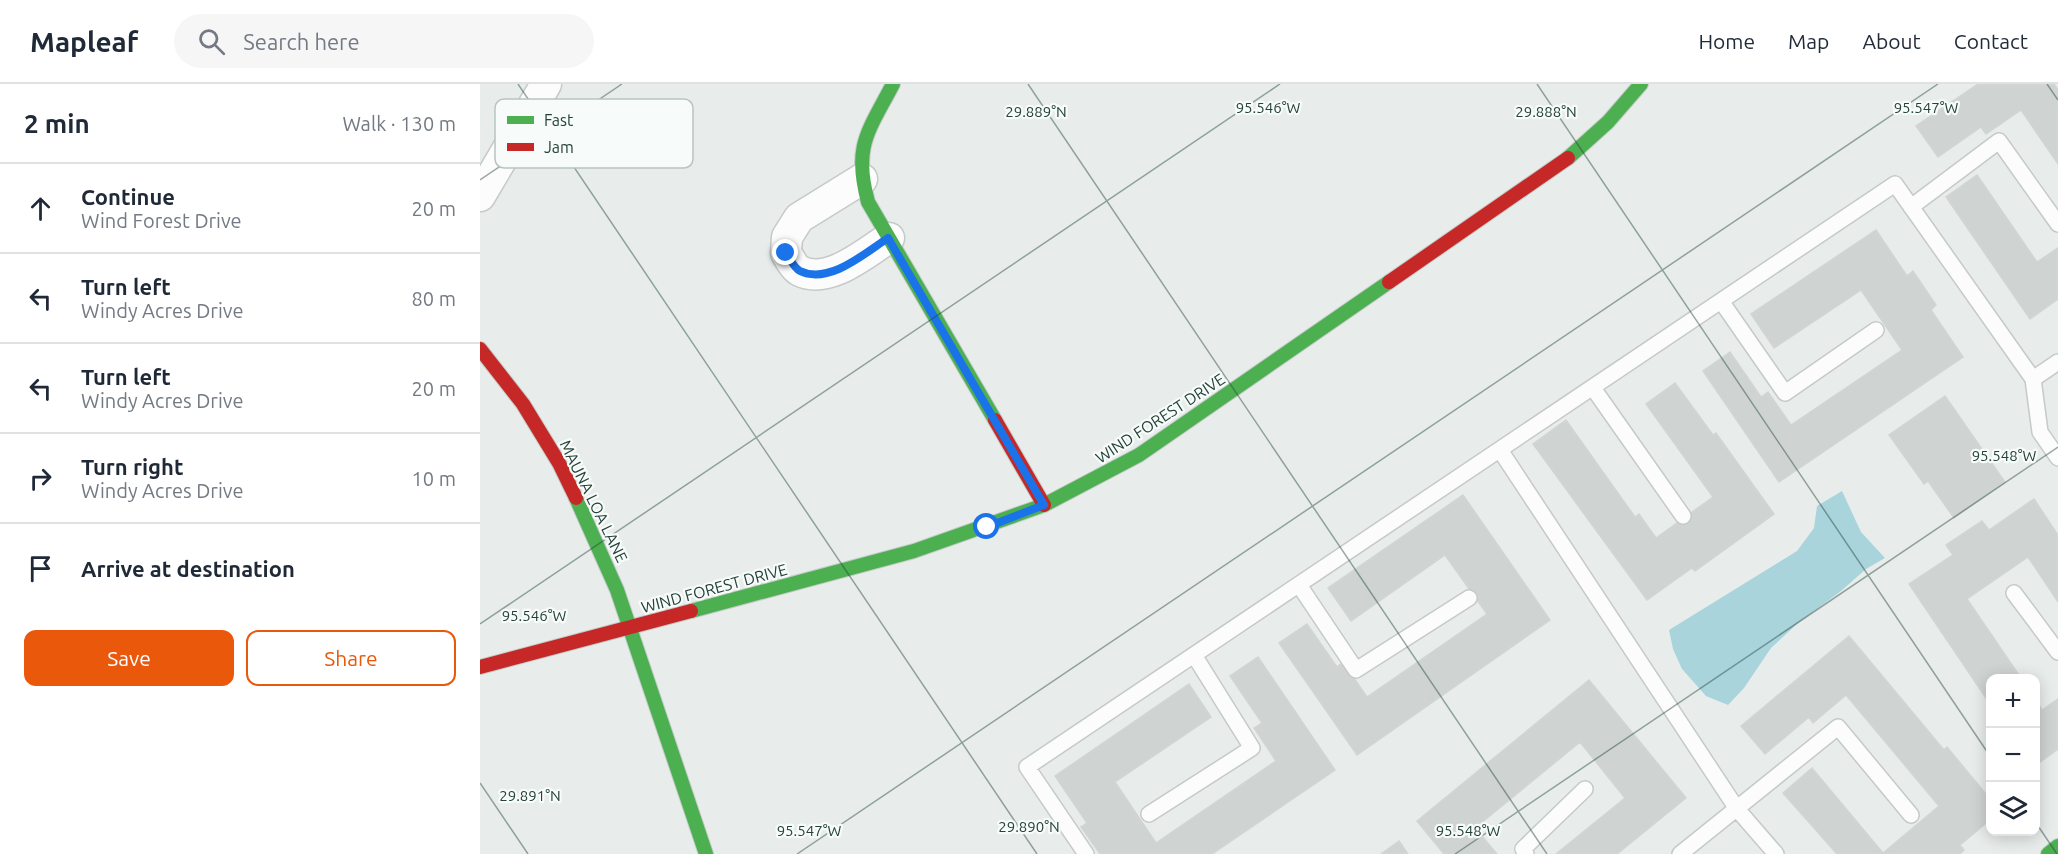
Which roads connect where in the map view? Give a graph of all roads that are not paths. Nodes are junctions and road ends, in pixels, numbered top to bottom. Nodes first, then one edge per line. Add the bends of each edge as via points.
1 (546, 84) edge
2 (893, 84) edge
3 (1641, 84) edge
4 (537, 99) edge
5 (496, 168) edge
6 (862, 179) junction
7 (480, 196) edge
8 (1911, 207) junction
9 (2058, 224) edge
10 (888, 238) junction
11 (1721, 302) junction
12 (1876, 330) dead end
13 (480, 349) edge
14 (2058, 362) edge
15 (2033, 379) junction
16 (1593, 388) junction
17 (1500, 450) junction
18 (2058, 458) edge
19 (1044, 505) junction
20 (1683, 516) dead end
21 (1299, 585) junction
22 (2014, 593) dead end
23 (1469, 598) dead end
24 (631, 627) junction
25 (2058, 652) edge
26 (1194, 655) junction
27 (480, 667) edge
28 (1586, 789) dead end
29 (1737, 809) junction
30 (1149, 814) dead end
31 (1911, 815) dead end
32 (2058, 846) edge
33 (706, 854) edge
34 (1086, 854) edge
35 (1526, 854) edge
36 (1680, 854) edge
37 (1776, 854) edge
38 (2048, 854) edge

1 - 4 street
2 - 6 street via 861,154
3 - 19 street, WIND FOREST DRIVE via 1600,131 1571,156 1139,455
5 - 7 street
6 - 10 street via 868,202
6 - 10 street via 799,218 787,237 786,253 798,271 816,276 834,272
8 - 9 lane via 2000,141
8 - 11 lane via 1895,184
8 - 15 lane
10 - 19 street
11 - 12 lane via 1785,393
11 - 16 lane
13 - 24 street, MAUNA LOA LANE via 535,421 567,477 600,545
14 - 15 lane
15 - 18 lane via 2040,432
16 - 17 lane
16 - 20 lane
17 - 21 lane
17 - 29 lane
19 - 24 street, WIND FOREST DRIVE via 914,551
21 - 23 lane via 1356,670
21 - 26 lane
22 - 25 lane
24 - 27 street, WIND FOREST DRIVE
24 - 33 street, MAUNA LOA LANE
26 - 30 lane via 1252,748
26 - 34 lane via 1027,767
28 - 35 lane via 1523,849
29 - 31 lane via 1839,727
29 - 36 lane
29 - 37 lane
32 - 38 street

